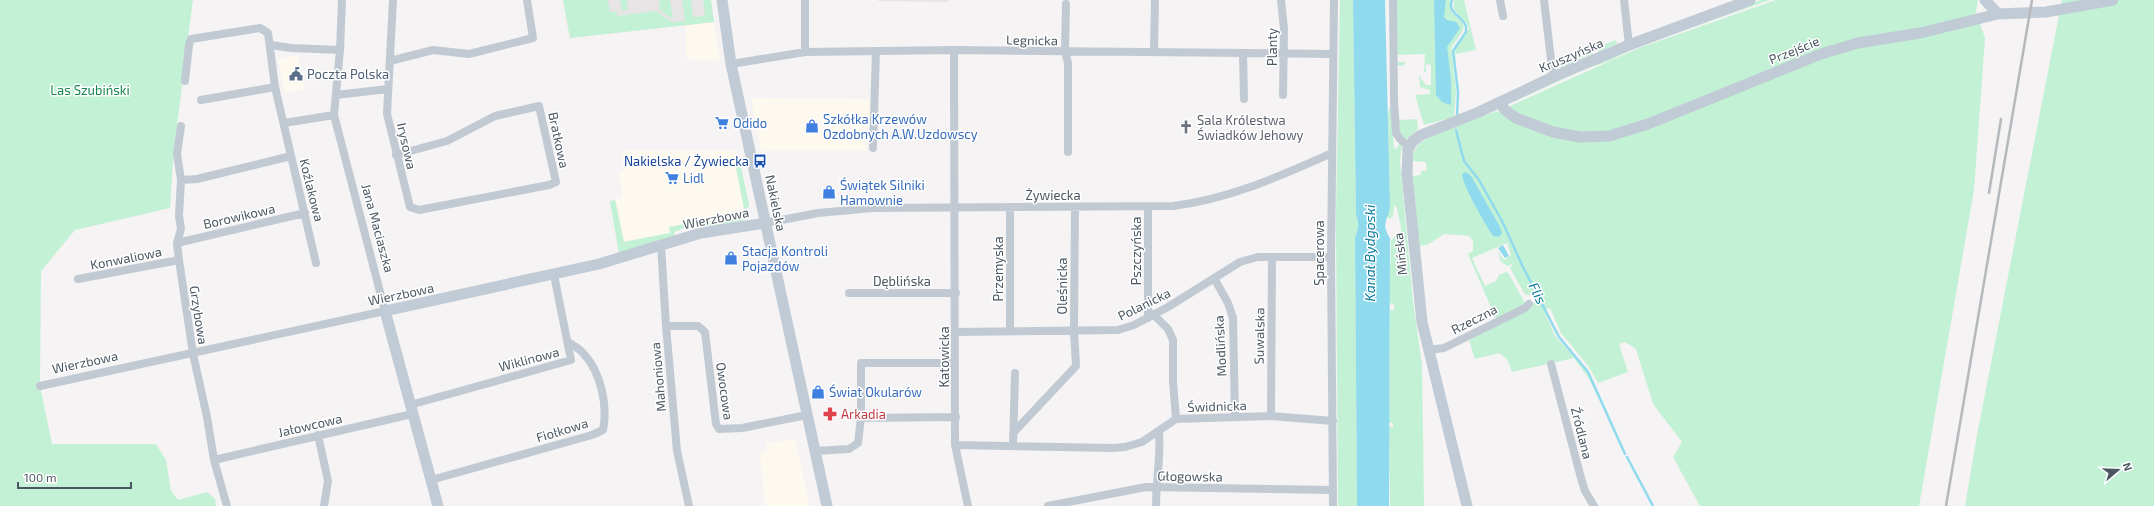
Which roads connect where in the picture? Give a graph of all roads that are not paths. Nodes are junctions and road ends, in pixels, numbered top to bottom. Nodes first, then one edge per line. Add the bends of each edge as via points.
1 (342, 0) edge
2 (393, 0) edge
3 (527, 0) edge
4 (722, 0) edge
5 (805, 0) edge
6 (1155, 0) edge
7 (1281, 0) edge
8 (1334, 0) edge
9 (1393, 0) edge
10 (1500, 0) edge
11 (1544, 0) edge
12 (1624, 0) edge
13 (1750, 0) edge
14 (1985, 0) edge
15 (2113, 0) edge
16 (1066, 4) dead end
17 (1998, 14) junction
18 (1503, 16) dead end
19 (271, 45) junction
20 (1629, 45) junction
21 (340, 50) junction
22 (954, 50) junction
23 (876, 51) junction
24 (805, 52) junction
25 (1065, 52) junction
26 (1154, 52) junction
27 (1243, 53) junction
28 (1284, 54) junction
29 (1333, 54) junction
30 (390, 61) junction
31 (731, 64) junction
32 (1553, 77) junction
33 (185, 81) dead end
34 (275, 87) junction
35 (388, 89) junction
36 (336, 95) junction
37 (1283, 95) dead end
38 (1244, 99) dead end
39 (201, 100) dead end
40 (1500, 103) junction
41 (334, 115) junction
42 (284, 123) junction
43 (181, 126) dead end
44 (1409, 147) junction
45 (873, 148) dead end
46 (1068, 152) dead end
47 (1332, 153) junction
48 (396, 155) junction
49 (291, 156) junction
50 (181, 180) junction
51 (410, 207) joint
52 (955, 207) junction
53 (1010, 207) junction
54 (1075, 208) junction
55 (1148, 208) junction
56 (305, 213) junction
57 (766, 223) junction
58 (177, 243) junction
59 (662, 245) junction
60 (1272, 257) junction
61 (1331, 258) junction
62 (179, 260) junction
63 (316, 263) dead end
64 (554, 275) junction
65 (1214, 278) junction
66 (78, 279) dead end
67 (849, 293) dead end
68 (956, 293) junction
69 (1529, 304) dead end
70 (1168, 307) junction
71 (385, 311) junction
72 (1150, 316) junction
73 (1164, 325) junction
74 (666, 326) junction
75 (1010, 330) junction
76 (1074, 330) junction
77 (956, 332) junction
78 (568, 342) junction
79 (1428, 350) junction
80 (193, 354) junction
81 (587, 358) junction
82 (571, 360) junction
83 (956, 363) junction
84 (1551, 364) dead end
85 (1015, 373) dead end
86 (40, 386) dead end
87 (411, 409) junction
88 (807, 415) junction
89 (1270, 416) junction
90 (956, 417) junction
91 (1235, 417) junction
92 (861, 418) junction
93 (1176, 419) junction
94 (1333, 421) junction
95 (1159, 431) junction
96 (1014, 432) junction
97 (318, 435) junction
98 (955, 445) junction
99 (1013, 445) junction
100 (815, 451) junction
101 (214, 460) junction
102 (431, 480) junction
103 (1156, 487) junction
104 (1333, 490) junction
105 (227, 506) edge
106 (324, 506) edge
107 (438, 506) edge
108 (689, 506) edge
109 (827, 506) edge
110 (968, 506) edge
111 (1052, 506) edge
112 (1156, 506) edge
113 (1333, 506) edge
114 (1467, 506) edge
115 (1594, 506) edge

1 - 21 street, Jana Maciaszka
2 - 30 street, Irysowa
3 - 30 street via 533,38 469,54 433,50
4 - 31 street, Nakielska
5 - 24 street
6 - 26 street
7 - 28 street, Planty
8 - 29 street, Spacerowa
9 - 44 street via 1396,133
10 - 18 street
11 - 32 street
12 - 20 street
13 - 20 street, Kruszyńska
14 - 17 street
15 - 17 street, Przejście via 2046,12
16 - 25 street
17 - 40 street, Przejście via 1858,43 1821,54 1662,118 1608,136 1580,137 1553,132 1516,118
19 - 21 street
19 - 33 street, Koźlakowa via 268,33 260,28 191,39 188,45
19 - 34 street, Koźlakowa
20 - 32 street, Kruszyńska
21 - 36 street, Jana Maciaszka
22 - 23 street, Legnicka
22 - 25 street, Legnicka
22 - 52 street, Katowicka
23 - 24 street, Legnicka
23 - 45 street
24 - 31 street, Legnicka
25 - 26 street, Legnicka
25 - 46 street via 1068,62
26 - 27 street, Legnicka
27 - 28 street, Legnicka
27 - 38 street
28 - 29 street, Legnicka
28 - 37 street, Planty
29 - 47 street, Spacerowa
30 - 35 street, Irysowa
31 - 57 street, Nakielska
32 - 40 street, Kruszyńska
34 - 39 street
34 - 42 street, Koźlakowa
35 - 36 street
35 - 48 street, Irysowa via 388,114
36 - 41 street, Jana Maciaszka
40 - 44 street, Kruszyńska via 1421,135
41 - 42 street
41 - 71 street, Jana Maciaszka
42 - 49 street, Koźlakowa
43 - 50 street, Grzybowa via 177,154
44 - 79 street, Mińska via 1406,161 1409,196 1420,311
47 - 55 street, Żywiecka via 1231,194 1193,204
47 - 61 street, Spacerowa
48 - 51 street, Irysowa
48 - 51 street, Bratkowa via 447,141 494,116 539,106 556,182 419,210
49 - 50 street via 197,179
49 - 56 street, Koźlakowa
50 - 58 street, Grzybowa via 181,229
52 - 53 street, Żywiecka
52 - 57 street, Żywiecka via 850,209
52 - 68 street, Katowicka
53 - 54 street, Żywiecka
53 - 75 street, Przemyska
54 - 55 street, Żywiecka
54 - 76 street, Oleśnicka
55 - 72 street, Pszczyńska
56 - 58 street, Borowikowa
56 - 63 street, Koźlakowa
57 - 59 street, Wierzbowa via 701,233
57 - 88 street, Nakielska
58 - 62 street, Grzybowa
59 - 64 street, Wierzbowa
59 - 74 street, Mahoniowa
60 - 61 street, Polanicka
60 - 65 street, Polanicka via 1244,260
60 - 89 street, Suwalska
61 - 94 street, Spacerowa
62 - 66 street, Konwaliowa
62 - 80 street, Grzybowa
64 - 71 street, Wierzbowa
64 - 78 street, Wiklinowa
65 - 70 street, Polanicka
65 - 91 street, Modlińska via 1228,302 1233,318
67 - 68 street, Dęblińska
68 - 77 street, Katowicka
69 - 79 street, Rzeczna via 1444,348
70 - 72 street, Polanicka
70 - 73 street
71 - 80 street, Wierzbowa
71 - 87 street, Jana Maciaszka
72 - 73 street
72 - 76 street, Polanicka via 1118,330
73 - 93 street via 1173,340
74 - 88 street, Owocowa via 698,326 706,332 716,424 719,429 742,428
74 - 108 street, Mahoniowa via 677,451
75 - 76 street, Polanicka
75 - 77 street, Polanicka
76 - 96 street, Oleśnicka via 1076,366
77 - 83 street, Katowicka
78 - 81 street, Fiołkowa via 583,352
78 - 82 street, Wiklinowa
79 - 114 street, Mińska
80 - 86 street, Wierzbowa
80 - 101 street, Grzybowa
81 - 82 street
81 - 102 street, Fiołkowa via 601,389 606,415 603,430
82 - 87 street, Wiklinowa
83 - 90 street, Katowicka
83 - 92 street via 861,363
84 - 115 street, Źródlana via 1581,478
85 - 96 street
87 - 97 street, Jałowcowa
87 - 102 street, Jana Maciaszka
88 - 100 street, Nakielska
89 - 91 street, Świdnicka
89 - 94 street, Świdnicka
90 - 92 street
90 - 98 street, Katowicka
91 - 93 street, Świdnicka
92 - 100 street via 860,440 855,446
93 - 95 street, Świdnicka
94 - 104 street, Spacerowa
95 - 99 street, Świdnicka via 1142,442 1125,447
95 - 103 street via 1160,456
96 - 99 street
97 - 101 street, Jałowcowa
97 - 106 street via 328,481
98 - 99 street, Świdnicka
98 - 110 street, Katowicka
100 - 109 street, Nakielska
101 - 105 street, Grzybowa
102 - 107 street, Jana Maciaszka
103 - 104 street, Głogowska
103 - 111 street, Głogowska via 1127,490
103 - 112 street
104 - 113 street, Spacerowa

